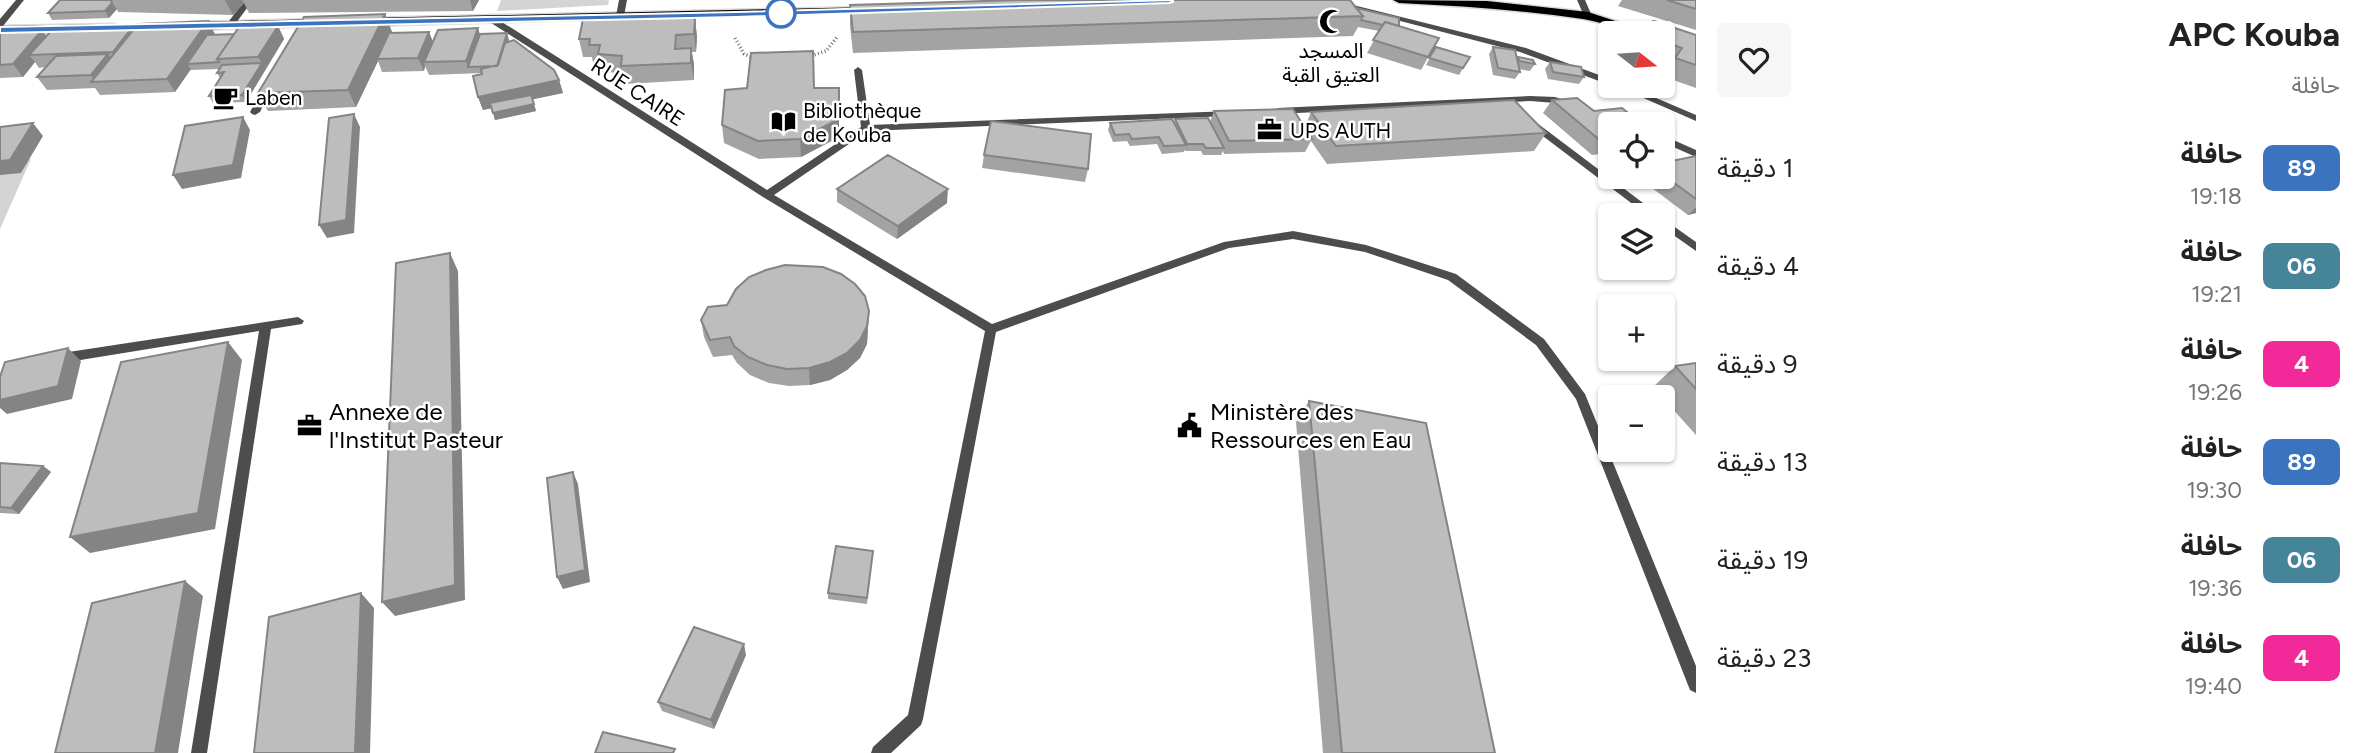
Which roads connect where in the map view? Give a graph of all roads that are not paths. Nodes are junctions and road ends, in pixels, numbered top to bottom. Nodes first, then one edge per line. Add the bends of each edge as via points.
1 (20, 0) edge
2 (249, 0) edge
3 (623, 0) edge
4 (1323, 0) edge
5 (1399, 0) edge
6 (1581, 0) edge
7 (888, 9) edge
8 (620, 16) junction
9 (1588, 16) junction
10 (491, 19) junction
11 (1605, 21) edge
12 (329, 23) edge
13 (356, 23) edge
14 (0, 24) edge
15 (230, 25) junction
16 (175, 26) edge
17 (134, 27) edge
18 (0, 30) edge
19 (858, 71) dead end
20 (1598, 78) edge
21 (272, 79) edge
22 (1653, 98) edge
23 (1503, 102) junction
24 (1587, 108) edge
25 (1513, 110) edge
26 (1265, 111) edge
27 (255, 112) dead end
28 (1237, 113) edge
29 (1524, 118) edge
30 (1696, 118) edge
31 (866, 128) junction
32 (1675, 144) edge
33 (1696, 154) edge
34 (766, 195) junction
35 (1638, 203) edge
36 (1675, 232) edge
37 (1696, 247) edge
38 (298, 321) dead end
39 (266, 326) junction
40 (990, 329) junction
41 (43, 361) edge
42 (1696, 685) edge
43 (199, 753) edge
44 (879, 753) edge

1 - 14 street
2 - 15 street
3 - 8 street
4 - 20 street via 1523,50
5 - 9 main road via 1488,4
6 - 9 street
7 - 8 main road
8 - 10 main road
9 - 11 main road
10 - 13 main road
10 - 34 street, RUE CAIRE
12 - 15 main road via 299,29
15 - 16 main road
17 - 18 main road
19 - 31 street
21 - 27 street
22 - 30 street
23 - 24 street via 1531,97
23 - 25 street
23 - 26 street
28 - 31 street
29 - 35 street
31 - 34 street
32 - 33 street
34 - 40 street
36 - 37 street
38 - 39 street
39 - 41 street
39 - 43 street
40 - 42 street via 1228,245 1293,235 1367,249 1451,277 1541,342 1581,397
40 - 44 street via 915,719

